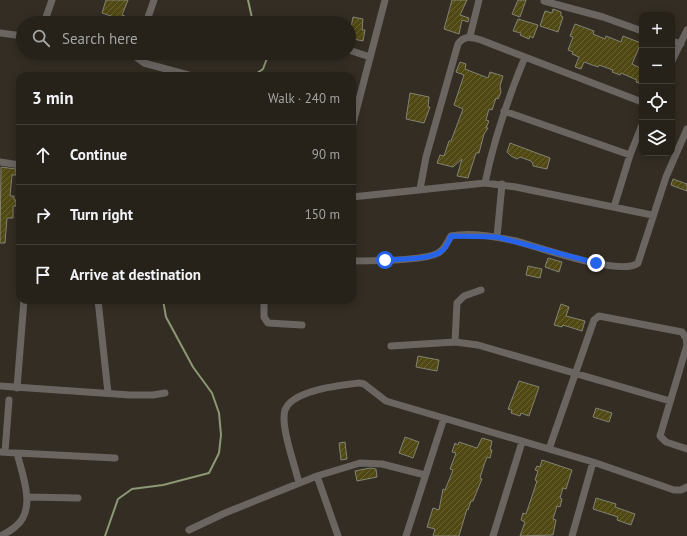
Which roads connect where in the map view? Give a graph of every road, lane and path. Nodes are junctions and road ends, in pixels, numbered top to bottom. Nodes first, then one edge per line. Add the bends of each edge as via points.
1 (52, 0) edge
2 (154, 0) edge
3 (386, 0) edge
4 (479, 0) edge
5 (544, 2) dead end
6 (46, 16) edge
7 (148, 16) edge
8 (639, 30) edge
9 (687, 30) edge
10 (0, 33) edge
11 (16, 35) edge
12 (470, 36) junction
13 (675, 42) edge
14 (681, 44) junction
15 (356, 52) edge
16 (525, 56) junction
17 (675, 56) edge
18 (370, 57) junction
19 (139, 60) edge
20 (177, 72) edge
21 (639, 101) edge
22 (356, 108) edge
23 (504, 111) junction
24 (687, 129) edge
25 (639, 133) edge
26 (630, 156) junction
27 (0, 162) edge
28 (16, 164) edge
29 (485, 183) junction
30 (502, 184) junction
31 (420, 189) junction
32 (356, 197) edge
33 (614, 207) junction
34 (652, 215) junction
35 (497, 237) junction
36 (356, 261) edge
37 (481, 290) dead end
38 (24, 304) edge
39 (98, 304) edge
40 (264, 304) edge
41 (302, 325) dead end
42 (455, 342) junction
43 (391, 346) dead end
44 (576, 374) junction
45 (0, 386) edge
46 (17, 388) junction
47 (108, 393) junction
48 (165, 393) dead end
49 (9, 400) dead end
50 (670, 401) junction
51 (444, 418) junction
52 (522, 442) junction
53 (549, 449) junction
54 (687, 449) edge
55 (3, 452) edge
56 (17, 453) junction
57 (115, 458) dead end
58 (593, 462) junction
59 (425, 475) junction
60 (317, 476) junction
61 (299, 483) junction
62 (687, 487) edge
63 (27, 497) junction
64 (78, 498) dead end
65 (189, 530) dead end
66 (1, 536) edge
67 (338, 536) edge
68 (406, 536) edge
69 (493, 536) edge
70 (572, 536) edge

1 - 6 street
2 - 7 street
3 - 18 street
4 - 12 street
5 - 8 street via 603,17
9 - 14 street
10 - 11 street
12 - 16 street
12 - 31 street via 458,44 426,157
13 - 14 street
14 - 17 street
15 - 18 street
16 - 21 street
16 - 23 street
18 - 22 street
19 - 20 street
23 - 26 street
23 - 29 street
24 - 34 street
25 - 26 street
26 - 33 street
27 - 28 street
29 - 30 street
29 - 31 street
30 - 33 street
30 - 35 street
31 - 32 street
33 - 34 street
34 - 35 street via 638,263 629,267 567,257
35 - 36 street via 453,236 438,254 406,259
37 - 42 street via 464,296 457,303
38 - 46 street
39 - 47 street
40 - 41 street via 264,318 268,323
42 - 43 street
42 - 44 street via 478,345
44 - 50 street
44 - 50 street via 596,317 682,332 687,345
44 - 53 street
45 - 46 street
46 - 47 street
47 - 48 street
49 - 55 street
50 - 54 street via 660,436 666,442
51 - 52 street
51 - 59 street
51 - 61 street via 386,401 364,384 328,388 304,395 290,403 284,415
52 - 53 street
52 - 69 street
53 - 58 street
55 - 56 street
56 - 57 street
56 - 63 street
58 - 62 street via 674,490
58 - 70 street
59 - 60 street via 382,464 360,463
59 - 68 street
60 - 61 street
60 - 67 street
61 - 65 street
63 - 64 street
63 - 66 street via 24,517 17,526

